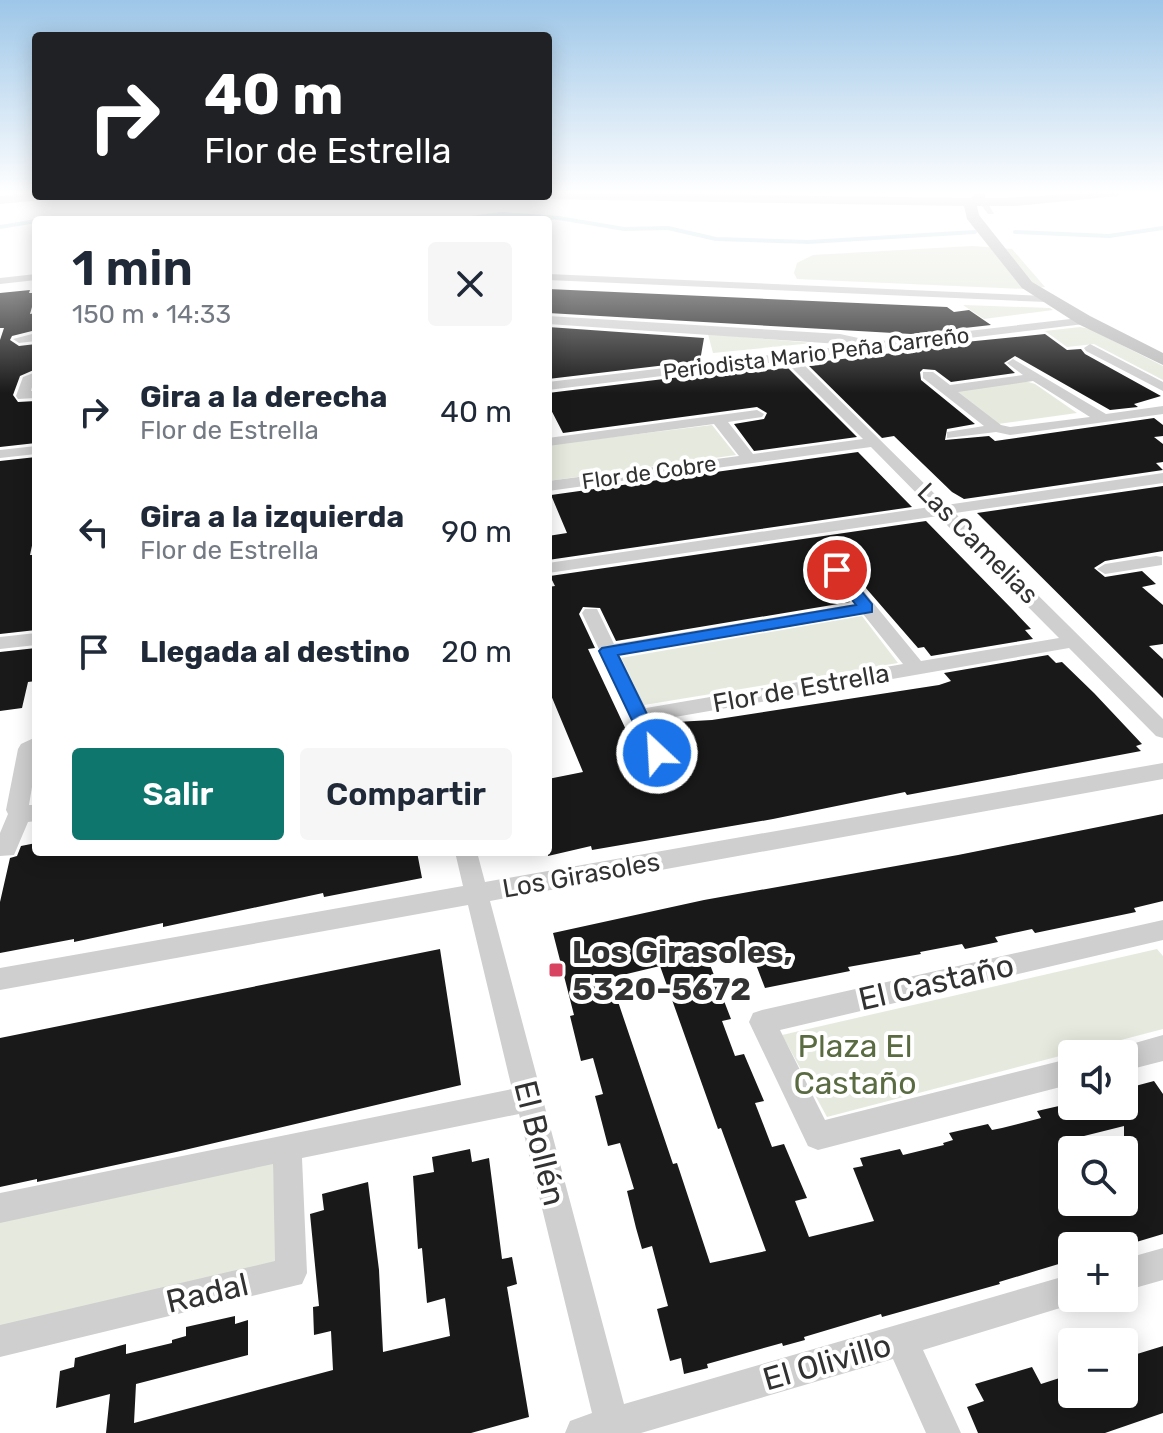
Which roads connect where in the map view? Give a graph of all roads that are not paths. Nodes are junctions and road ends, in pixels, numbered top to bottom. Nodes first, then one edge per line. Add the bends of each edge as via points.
1 (1005, 259) edge
2 (1029, 259) edge
3 (32, 277) edge
4 (552, 277) edge
5 (0, 281) edge
6 (1046, 299) junction
7 (1116, 317) dead end
8 (552, 320) edge
9 (1084, 320) junction
10 (630, 324) junction
11 (552, 332) edge
12 (32, 337) edge
13 (19, 339) dead end
14 (864, 347) junction
15 (1090, 348) dead end
16 (790, 358) junction
17 (1163, 360) edge
18 (1013, 363) dead end
19 (928, 375) dead end
20 (32, 377) edge
21 (1035, 377) junction
22 (552, 386) edge
23 (1163, 387) edge
24 (945, 390) junction
25 (32, 395) edge
26 (1163, 410) edge
27 (757, 414) dead end
28 (718, 419) junction
29 (1104, 419) junction
30 (996, 428) junction
31 (952, 435) dead end
32 (552, 441) edge
33 (876, 442) junction
34 (32, 450) edge
35 (0, 454) edge
36 (749, 459) junction
37 (1163, 478) edge
38 (552, 485) edge
39 (944, 508) junction
40 (1161, 563) edge
41 (552, 567) edge
42 (1105, 569) dead end
43 (837, 570) dead end
44 (867, 608) junction
45 (591, 613) dead end
46 (32, 639) edge
47 (1074, 641) junction
48 (0, 643) edge
49 (608, 651) junction
50 (916, 668) junction
51 (640, 716) junction
52 (1163, 731) edge
53 (32, 746) edge
54 (657, 753) dead end
55 (1163, 771) edge
56 (25, 812) edge
57 (6, 849) dead end
58 (467, 856) edge
59 (476, 894) junction
60 (1163, 930) edge
61 (0, 979) edge
62 (1163, 1048) edge
63 (1138, 1054) edge
64 (1058, 1075) edge
65 (528, 1099) junction
66 (287, 1147) junction
67 (0, 1208) edge
68 (1163, 1264) edge
69 (1138, 1271) edge
70 (1058, 1294) edge
71 (902, 1340) junction
72 (0, 1341) edge
73 (602, 1430) edge
74 (944, 1433) edge

1 - 6 main road
2 - 7 main road via 1075,297
3 - 5 street
4 - 6 street
6 - 9 main road
8 - 10 street
9 - 14 street, Periodista Mario Peña Carreño
9 - 17 main road
10 - 11 street
10 - 14 street via 840,338
12 - 13 street
14 - 16 street, Periodista Mario Peña Carreño
15 - 23 street
16 - 22 street, Periodista Mario Peña Carreño
16 - 33 street, Las Camelias
18 - 21 street
19 - 24 street
20 - 25 street via 23,396
21 - 24 street
21 - 29 street
24 - 30 street
26 - 29 street
27 - 28 street, Flor de Cobre
28 - 32 street, Flor de Cobre
28 - 36 street, Flor de Cobre
29 - 30 street via 1010,431
30 - 31 street
33 - 36 street, Flor de Cobre
33 - 39 street, Las Camelias
34 - 35 street
36 - 38 street, Flor de Cobre
37 - 39 street
39 - 41 street
39 - 47 street, Las Camelias
40 - 42 street
43 - 44 street, Flor de Estrella
44 - 49 street
44 - 50 street, Flor de Estrella
45 - 49 street
46 - 48 street
47 - 50 street, Flor de Estrella
47 - 52 street, Las Camelias
49 - 51 street
50 - 51 street, Flor de Estrella
51 - 54 street
53 - 56 street
55 - 59 street, Los Girasoles
56 - 57 street via 15,822
58 - 59 street, El Bollén
59 - 61 street, Los Girasoles
59 - 65 street, El Bollén
60 - 64 street, El Castaño via 762,1022 818,1136
62 - 63 street
65 - 66 street
65 - 73 street, El Bollén
66 - 67 street
66 - 72 street, Radal via 291,1273
68 - 69 street
70 - 71 street, El Olivillo
71 - 73 street, El Olivillo
71 - 74 street

